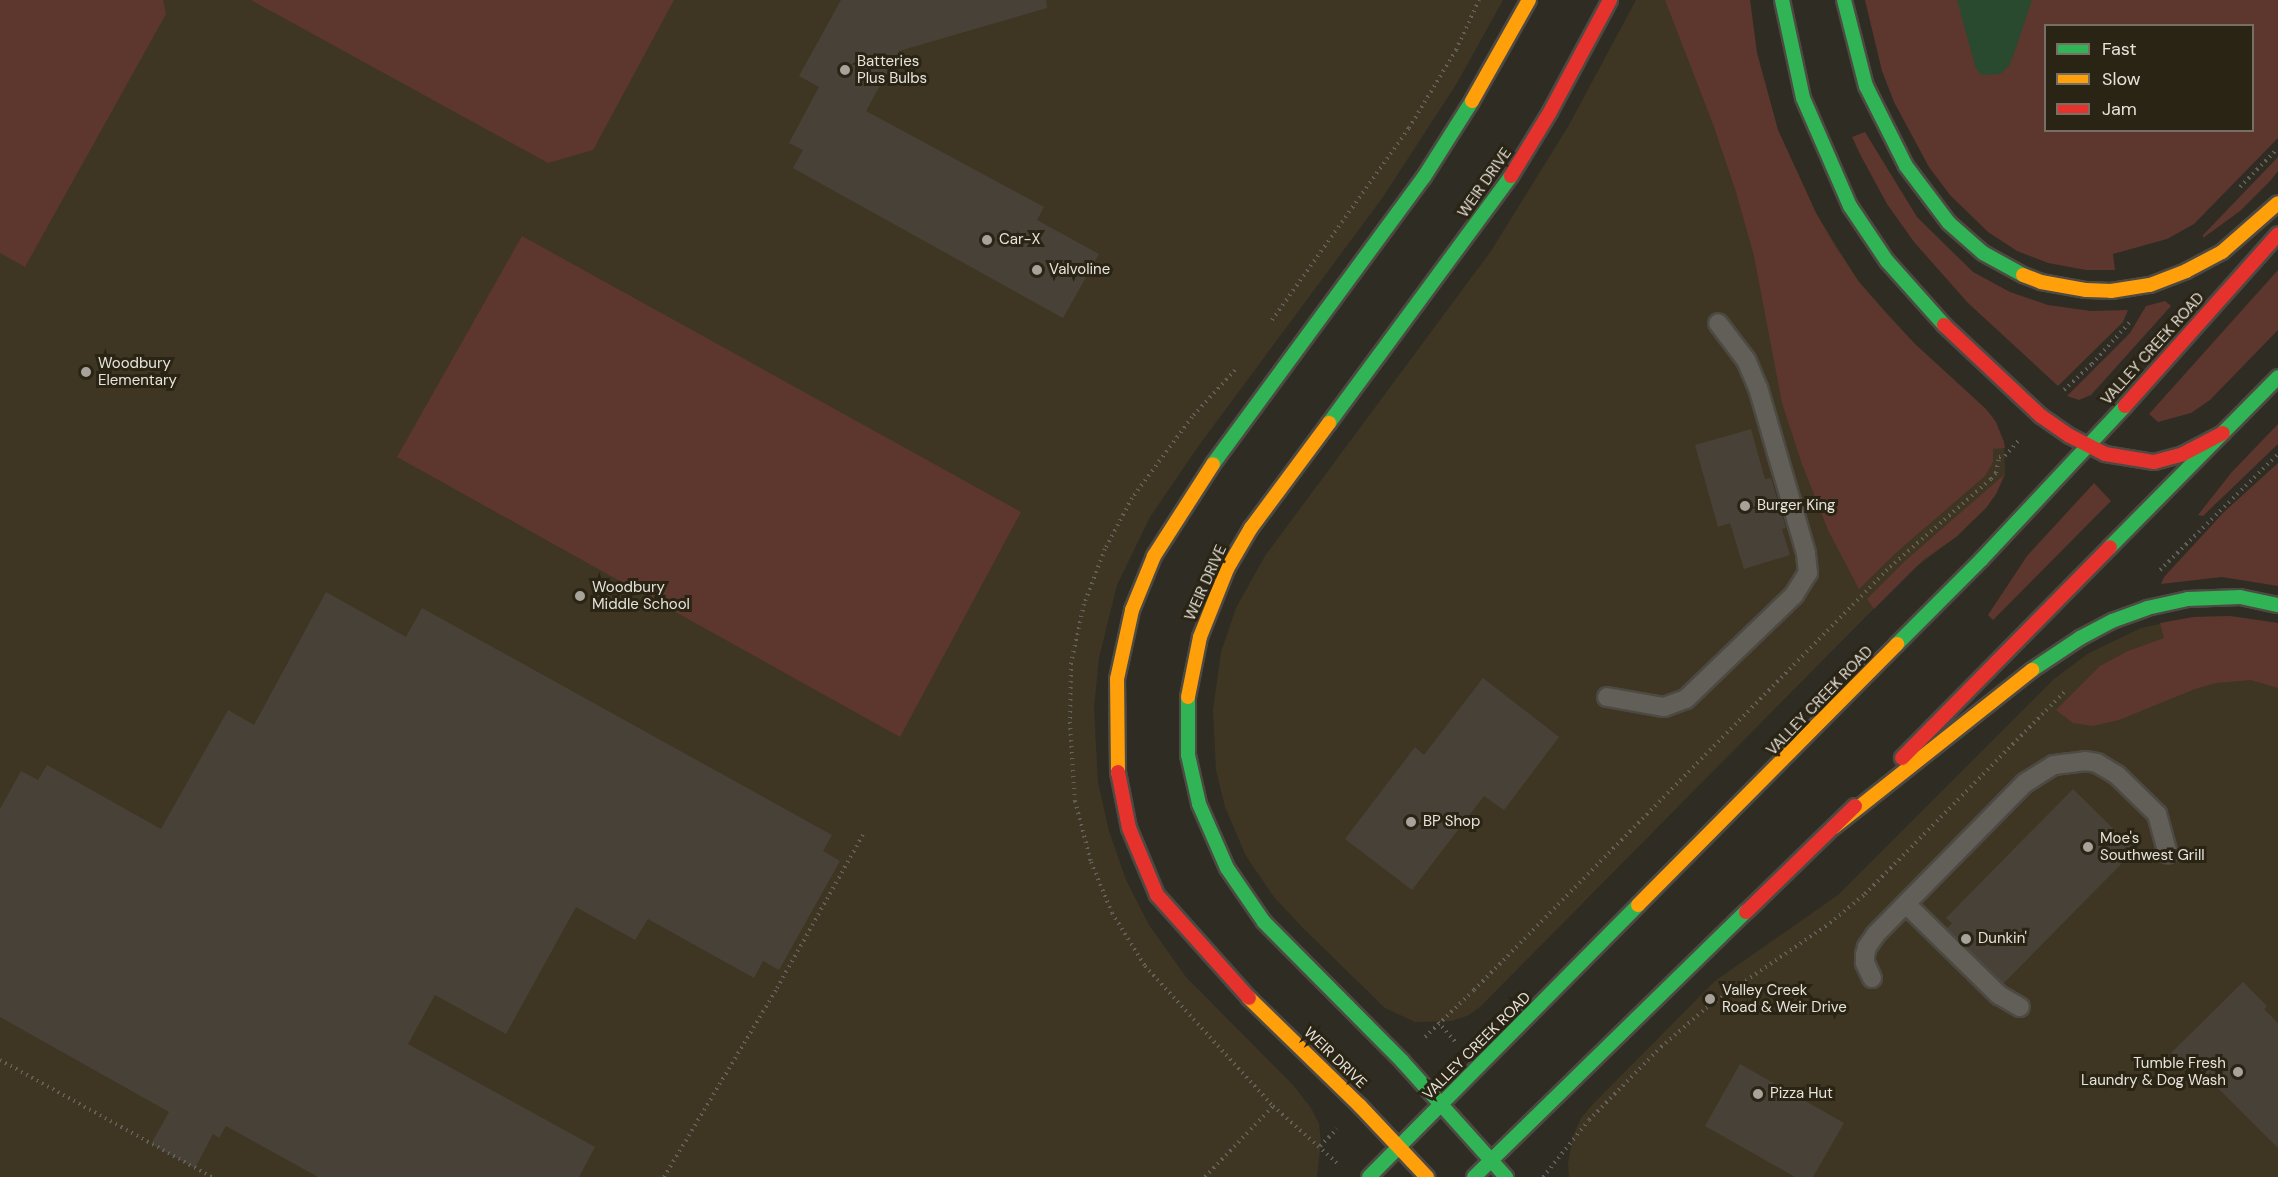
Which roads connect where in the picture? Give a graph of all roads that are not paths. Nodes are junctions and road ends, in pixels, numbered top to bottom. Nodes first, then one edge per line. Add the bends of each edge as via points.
1 (1529, 0) edge
2 (1610, 0) edge
3 (1782, 0) edge
4 (1844, 0) edge
5 (2278, 204) edge
6 (2278, 234) edge
7 (1718, 323) dead end
8 (2278, 377) edge
9 (2223, 433) junction
10 (2088, 446) junction
11 (2278, 604) edge
12 (1607, 697) dead end
13 (1834, 827) junction
14 (2168, 854) dead end
15 (1906, 904) junction
16 (1872, 978) dead end
17 (2020, 1007) dead end
18 (1441, 1106) junction
19 (1399, 1147) junction
20 (1490, 1161) junction
21 (1369, 1177) edge
22 (1426, 1177) edge
23 (1474, 1177) edge
24 (1506, 1177) edge

1 - 19 main road, WEIR DRIVE via 1424,177 1186,503 1154,556 1132,609 1117,679 1116,761 1128,828 1157,895 1250,999
2 - 18 main road, WEIR DRIVE via 1511,176 1251,528 1212,602 1188,695 1188,755 1199,804 1227,868 1264,922 1402,1061
3 - 10 main road via 1795,69 1814,128 1850,206 1867,233 1923,303 2041,416
4 - 5 main road via 1858,65 1875,108 1906,166 1949,223 1983,253 2027,277 2086,290 2130,289 2168,279 2222,252
6 - 10 main road, VALLEY CREEK ROAD
7 - 12 lane via 1746,360 1758,388 1806,553 1808,573 1794,595 1686,699 1664,707
8 - 9 main road
9 - 10 main road via 2183,454 2154,462 2123,459
9 - 13 main road
10 - 18 main road, VALLEY CREEK ROAD via 1801,744
11 - 13 main road via 2240,597 2188,599 2112,621 2030,671
13 - 20 main road
14 - 15 lane via 2157,814 2117,775 2097,763 2069,761 2041,770 2025,783
15 - 16 lane via 1867,947 1865,963
15 - 17 lane via 1999,995
18 - 19 main road, VALLEY CREEK ROAD
18 - 20 main road, WEIR DRIVE
19 - 21 main road, VALLEY CREEK ROAD
19 - 22 main road, WEIR DRIVE
20 - 23 main road
20 - 24 main road, WEIR DRIVE

